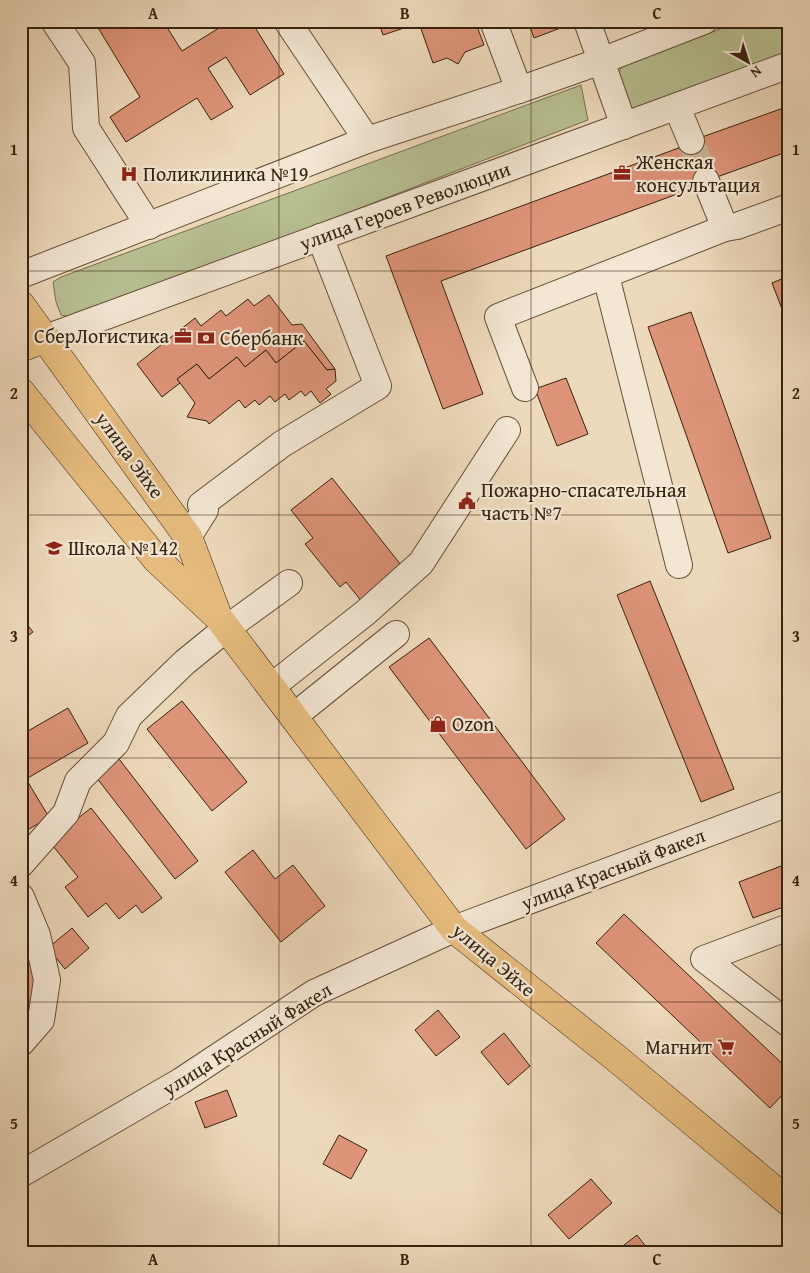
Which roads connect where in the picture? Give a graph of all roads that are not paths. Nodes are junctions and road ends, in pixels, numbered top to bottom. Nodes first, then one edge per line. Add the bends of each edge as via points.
1 (54, 21) edge
2 (287, 21) edge
3 (493, 21) edge
4 (587, 21) edge
5 (704, 21) edge
6 (602, 61) junction
7 (789, 65) edge
8 (520, 90) junction
9 (677, 107) junction
10 (624, 126) junction
11 (367, 140) junction
12 (691, 141) tunnel mouth
13 (706, 181) tunnel mouth
14 (789, 207) edge
15 (149, 226) junction
16 (725, 228) junction
17 (320, 237) junction
18 (21, 275) edge
19 (606, 276) junction
20 (21, 305) edge
21 (34, 343) edge
22 (525, 388) dead end
23 (21, 392) edge
24 (507, 430) dead end
25 (188, 537) junction
26 (680, 565) dead end
27 (289, 583) dead end
28 (223, 622) junction
29 (396, 634) dead end
30 (271, 687) junction
31 (294, 717) junction
32 (789, 802) edge
33 (21, 864) edge
34 (21, 897) edge
35 (789, 927) edge
36 (454, 929) junction
37 (789, 1024) edge
38 (21, 1043) edge
39 (21, 1174) edge
40 (789, 1202) edge

1 - 15 street via 82,63 86,128
2 - 11 street
3 - 8 street
4 - 6 street
5 - 6 street
6 - 8 street
6 - 10 street
7 - 9 street, улица Героев Революции
8 - 11 street
9 - 10 street, улица Героев Революции
9 - 12 street
10 - 17 street, улица Героев Революции
11 - 15 street
13 - 16 street
14 - 16 street
15 - 18 street
16 - 19 street
17 - 21 street, улица Героев Революции
17 - 25 street via 378,386 282,444 201,505 205,510
19 - 22 street via 498,317
19 - 26 street
20 - 21 main road, улица Эйхе
21 - 25 main road, улица Эйхе
23 - 28 main road, улица Эйхе via 156,559
24 - 30 street via 421,563
25 - 28 main road, улица Эйхе
27 - 28 street
28 - 30 main road, улица Эйхе
28 - 33 street via 129,716 116,743 78,781 66,813
29 - 31 street
30 - 31 main road, улица Эйхе
31 - 36 main road, улица Эйхе
32 - 36 street, улица Красный Факел
34 - 38 street via 37,936 46,980 41,1020
35 - 37 street via 704,959
36 - 39 street, улица Красный Факел via 314,994 181,1081
36 - 40 main road, улица Эйхе

